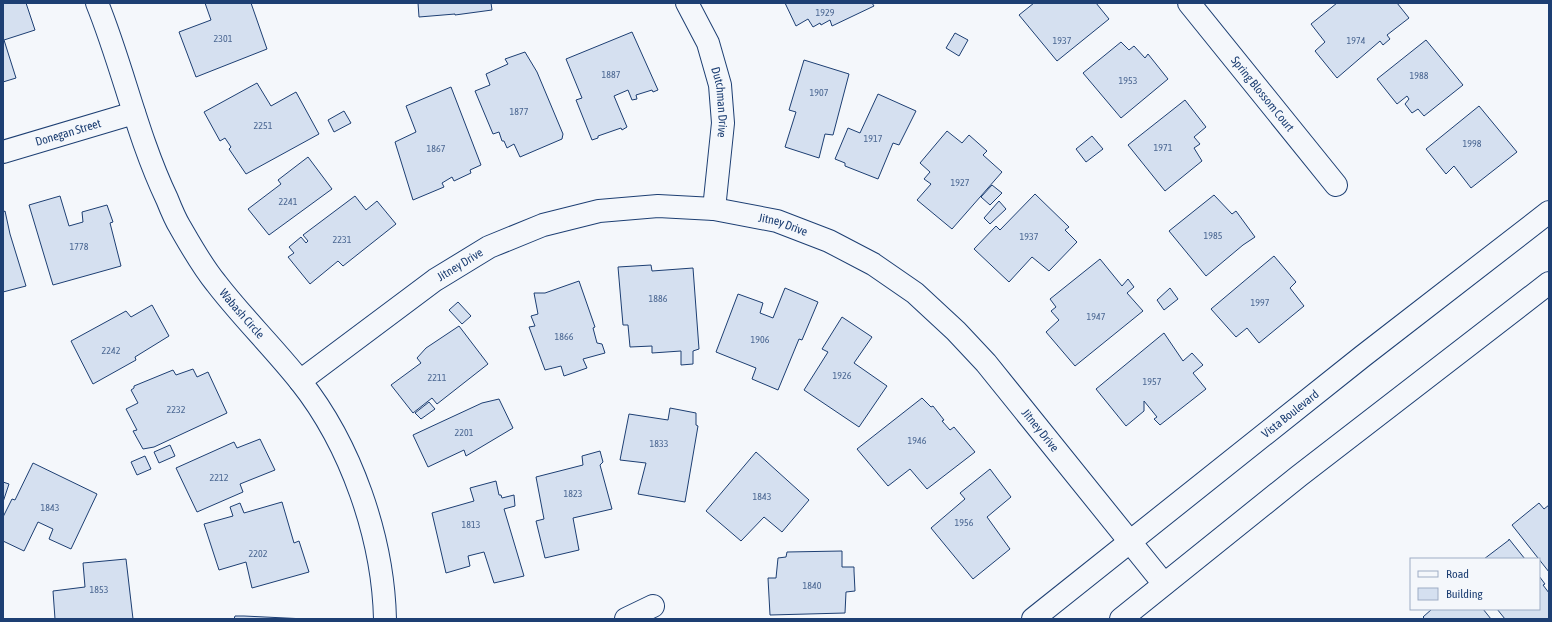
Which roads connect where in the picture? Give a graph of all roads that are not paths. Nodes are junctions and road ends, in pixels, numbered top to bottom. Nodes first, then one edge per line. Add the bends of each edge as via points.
1 (97, 3) edge
2 (687, 3) edge
3 (1189, 3) edge
4 (134, 113) junction
5 (3, 152) edge
6 (1336, 185) dead end
7 (714, 209) junction
8 (1549, 212) edge
9 (1549, 283) edge
10 (300, 381) junction
11 (1130, 542) junction
12 (1164, 584) junction
13 (653, 606) dead end
14 (385, 619) edge
15 (626, 619) edge
16 (1033, 619) edge
17 (1120, 619) edge

1 - 4 street, Wabash Circle
2 - 7 street, Dutchman Drive via 708,43 720,85 723,123
3 - 6 street, Spring Blossom Court
4 - 5 street, Donegan Street
4 - 10 street, Wabash Circle via 153,171 183,232 215,282
7 - 10 street, Jitney Drive via 658,206 599,212 543,225 489,247 435,280
7 - 11 street, Jitney Drive via 777,221 829,241 873,264 915,293 986,363
8 - 11 street, Vista Boulevard
9 - 12 street via 1298,476
10 - 14 street, Wabash Circle via 331,427 355,476 375,540
11 - 12 street, Jitney Drive
11 - 16 street, Vista Boulevard
12 - 17 street
13 - 15 street

